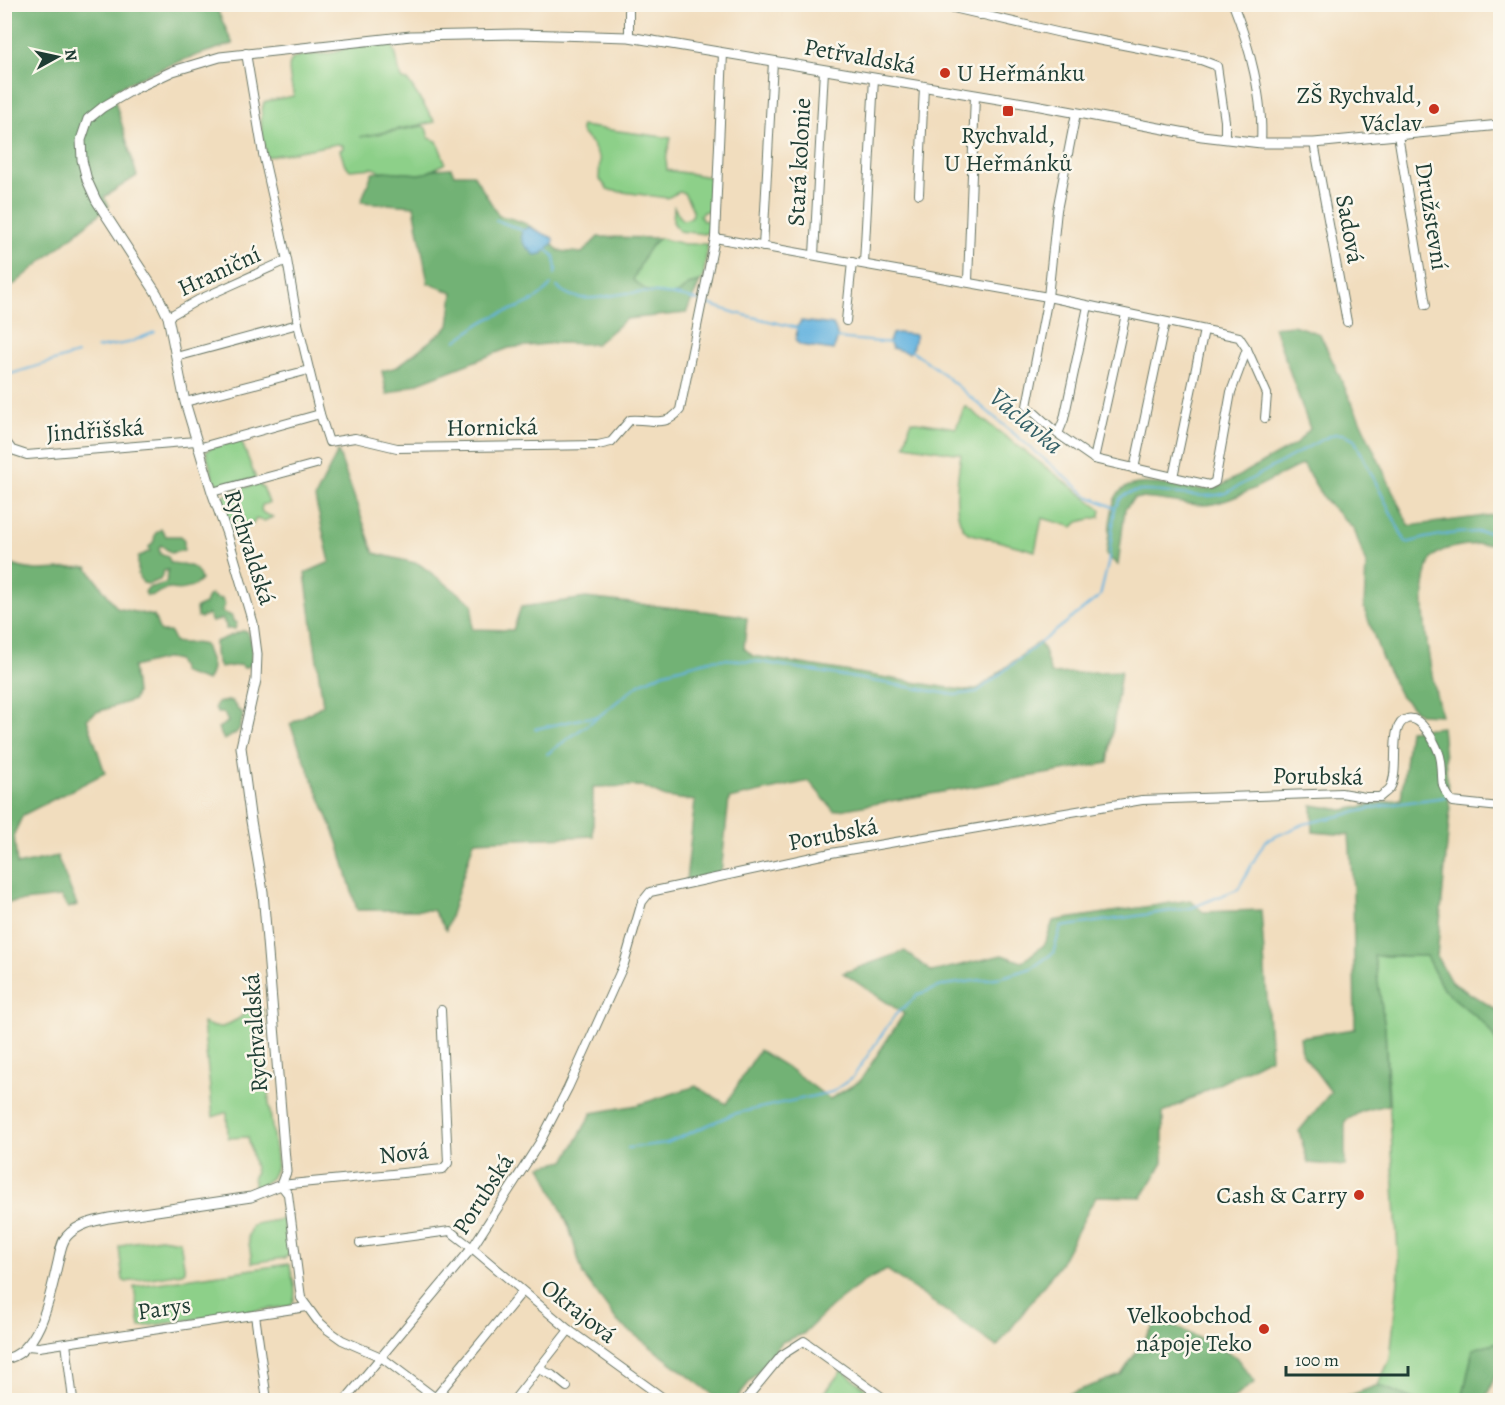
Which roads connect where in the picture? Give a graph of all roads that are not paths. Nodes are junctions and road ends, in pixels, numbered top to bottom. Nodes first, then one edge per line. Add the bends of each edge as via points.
1 (629, 4) edge
2 (936, 4) edge
3 (982, 4) edge
4 (1233, 4) edge
5 (980, 15) junction
6 (628, 37) junction
7 (246, 53) junction
8 (723, 53) junction
9 (774, 61) junction
10 (824, 70) junction
11 (874, 78) junction
12 (924, 87) junction
13 (975, 95) junction
14 (1076, 113) junction
15 (1500, 125) edge
16 (1398, 135) junction
17 (1225, 139) junction
18 (1262, 143) junction
19 (1314, 143) junction
20 (919, 194) dead end
21 (715, 238) junction
22 (764, 247) junction
23 (814, 255) junction
24 (287, 260) junction
25 (852, 262) junction
26 (864, 263) junction
27 (968, 281) junction
28 (1048, 297) junction
29 (1426, 304) dead end
30 (1088, 306) junction
31 (1126, 314) junction
32 (168, 317) junction
33 (846, 321) dead end
34 (1165, 322) junction
35 (1347, 322) dead end
36 (298, 324) junction
37 (1204, 330) junction
38 (1247, 349) junction
39 (176, 357) junction
40 (309, 370) junction
41 (184, 402) junction
42 (320, 414) junction
43 (1265, 418) dead end
44 (1058, 434) junction
45 (4, 439) edge
46 (197, 445) junction
47 (1094, 459) junction
48 (316, 464) dead end
49 (1134, 469) junction
50 (1173, 477) junction
51 (212, 492) junction
52 (1500, 807) edge
53 (441, 1010) dead end
54 (281, 1185) junction
55 (360, 1243) dead end
56 (472, 1248) junction
57 (522, 1292) junction
58 (307, 1307) junction
59 (255, 1315) junction
60 (569, 1330) junction
61 (66, 1343) junction
62 (27, 1346) junction
63 (381, 1357) junction
64 (4, 1359) edge
65 (539, 1369) junction
66 (567, 1387) dead end
67 (436, 1399) edge
68 (73, 1401) edge
69 (267, 1401) edge
70 (345, 1401) edge
71 (514, 1401) edge
72 (666, 1401) edge
73 (745, 1401) edge
74 (886, 1401) edge

1 - 6 street
2 - 5 street
3 - 5 street
4 - 18 street via 1246,37
5 - 17 street via 1217,66
6 - 7 street, Petřvaldská via 411,36
6 - 8 street, Petřvaldská
7 - 24 street, Hornická via 262,154
7 - 32 street, Rychvaldská via 201,62 161,76 103,106 88,119 84,129 82,160 96,200
8 - 9 street, Petřvaldská
8 - 21 street, Hornická
9 - 10 street, Petřvaldská
9 - 22 street, Stará kolonie
10 - 11 street, Petřvaldská
10 - 23 street, Stará kolonie
11 - 12 street, Petřvaldská
11 - 26 street
12 - 13 street, Petřvaldská
12 - 20 street
13 - 14 street, Petřvaldská
13 - 27 street
14 - 17 street, Petřvaldská
14 - 28 street via 1057,210
15 - 16 street, Petřvaldská
16 - 19 street, Petřvaldská
16 - 29 street, Družstevní
17 - 18 street, Petřvaldská
18 - 19 street, Petřvaldská
19 - 35 street, Sadová
21 - 22 street
21 - 42 street, Hornická via 680,410 672,419 630,420 612,442 598,445 397,448 355,438 329,442
22 - 23 street
23 - 25 street
24 - 32 street, Hraniční
24 - 36 street, Hornická
25 - 26 street
25 - 33 street
26 - 27 street
27 - 28 street
28 - 30 street
28 - 44 street via 1027,406
30 - 31 street
30 - 44 street
31 - 34 street
31 - 47 street
32 - 39 street, Rychvaldská
34 - 37 street
34 - 49 street
36 - 39 street
36 - 40 street, Hornická
37 - 38 street via 1239,337
37 - 50 street
38 - 43 street via 1267,393
38 - 50 street via 1231,392 1215,482 1209,485
39 - 41 street, Rychvaldská
40 - 41 street
40 - 42 street, Hornická
41 - 46 street, Rychvaldská
42 - 46 street, Jindřišská
44 - 47 street
45 - 46 street, Jindřišská via 12,450 27,455
46 - 51 street, Rychvaldská
47 - 49 street
48 - 51 street
49 - 50 street
51 - 54 street, Rychvaldská via 253,623 257,654 256,680 241,747 263,892 286,1172
52 - 56 street, Porubská via 1452,802 1443,787 1439,753 1424,725 1413,718 1398,725 1394,778 1380,797 1341,793 1143,800 831,853 650,892 642,902 624,964 568,1088 540,1142
53 - 54 street, Nová via 449,1154 443,1169
54 - 58 street, Rychvaldská via 288,1194 301,1298
54 - 62 street via 251,1197 103,1220 78,1228 65,1237 46,1309
55 - 56 street via 450,1231
56 - 57 street, Okrajová
56 - 63 street, Porubská
57 - 60 street, Okrajová
57 - 67 street
58 - 59 street, Parys
58 - 63 street, Rychvaldská via 342,1340
59 - 61 street, Parys
59 - 69 street
60 - 65 street
60 - 72 street, Okrajová
61 - 62 street, Parys
61 - 68 street
62 - 64 street
63 - 67 street, Rychvaldská
63 - 70 street, Porubská
65 - 66 street
65 - 71 street
73 - 74 street via 782,1355 804,1341

